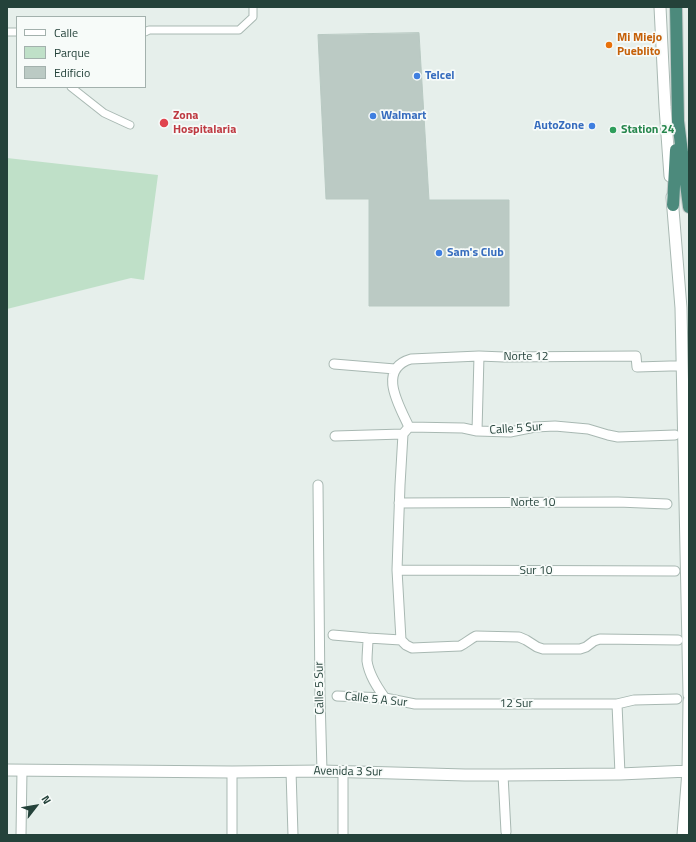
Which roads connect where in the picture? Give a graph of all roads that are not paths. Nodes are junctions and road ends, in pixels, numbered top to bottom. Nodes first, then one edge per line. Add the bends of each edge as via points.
1 (253, 7) edge
2 (660, 7) edge
3 (676, 7) edge
4 (146, 32) edge
5 (72, 88) edge
6 (678, 121) junction
7 (130, 125) dead end
8 (673, 205) junction
9 (689, 208) edge
10 (479, 356) junction
11 (334, 364) dead end
12 (682, 366) junction
13 (395, 369) junction
14 (409, 427) junction
15 (477, 431) junction
16 (403, 434) junction
17 (675, 435) dead end
18 (335, 436) dead end
19 (318, 485) dead end
20 (399, 503) junction
21 (667, 504) dead end
22 (397, 570) junction
23 (675, 571) dead end
24 (334, 635) dead end
25 (368, 638) junction
26 (401, 640) junction
27 (678, 640) dead end
28 (337, 696) dead end
29 (689, 696) edge
30 (385, 698) junction
31 (677, 699) dead end
32 (689, 701) edge
33 (415, 704) joint
34 (617, 704) junction
35 (7, 770) edge
36 (22, 770) junction
37 (291, 771) junction
38 (322, 771) junction
39 (688, 771) edge
40 (232, 772) junction
41 (343, 772) junction
42 (620, 774) junction
43 (503, 775) junction
44 (506, 832) dead end
45 (21, 835) edge
46 (232, 835) edge
47 (294, 835) edge
48 (343, 835) edge
49 (683, 835) edge

1 - 4 street via 253,17 239,30
2 - 8 street
3 - 6 highway
5 - 7 street via 104,113
6 - 8 highway
6 - 9 highway
8 - 12 street via 681,308
10 - 12 street, Norte 12 via 636,356 638,367
10 - 13 street, Norte 12 via 411,359
10 - 15 street
11 - 13 street
12 - 29 street
13 - 14 street via 395,396
14 - 15 street, Calle 5 Sur via 463,428
14 - 16 street
15 - 17 street, Calle 5 Sur via 510,432 555,426 588,429 618,437
16 - 18 street
16 - 20 street
19 - 38 street, Calle 5 Sur
20 - 21 street, Norte 10
20 - 22 street
22 - 23 street, Sur 10
22 - 26 street
24 - 25 street
25 - 26 street
25 - 30 street via 367,660 370,671
26 - 27 street via 412,648 460,646 476,636 519,637 544,649 580,649 600,639
28 - 30 street, Calle 5 A Sur
30 - 33 street, Calle 5 A Sur
31 - 34 street, 12 Sur via 634,700
32 - 39 street
33 - 34 street, 12 Sur
34 - 42 street
35 - 36 street, Avenida 3 Sur
36 - 40 street, Avenida 3 Sur
36 - 45 street
37 - 38 street, Avenida 3 Sur
37 - 40 street, Avenida 3 Sur
37 - 47 street
38 - 41 street, Avenida 3 Sur
39 - 42 street, Avenida 3 Sur
39 - 49 street
40 - 46 street
41 - 43 street, Avenida 3 Sur
41 - 48 street
42 - 43 street, Avenida 3 Sur
43 - 44 street

